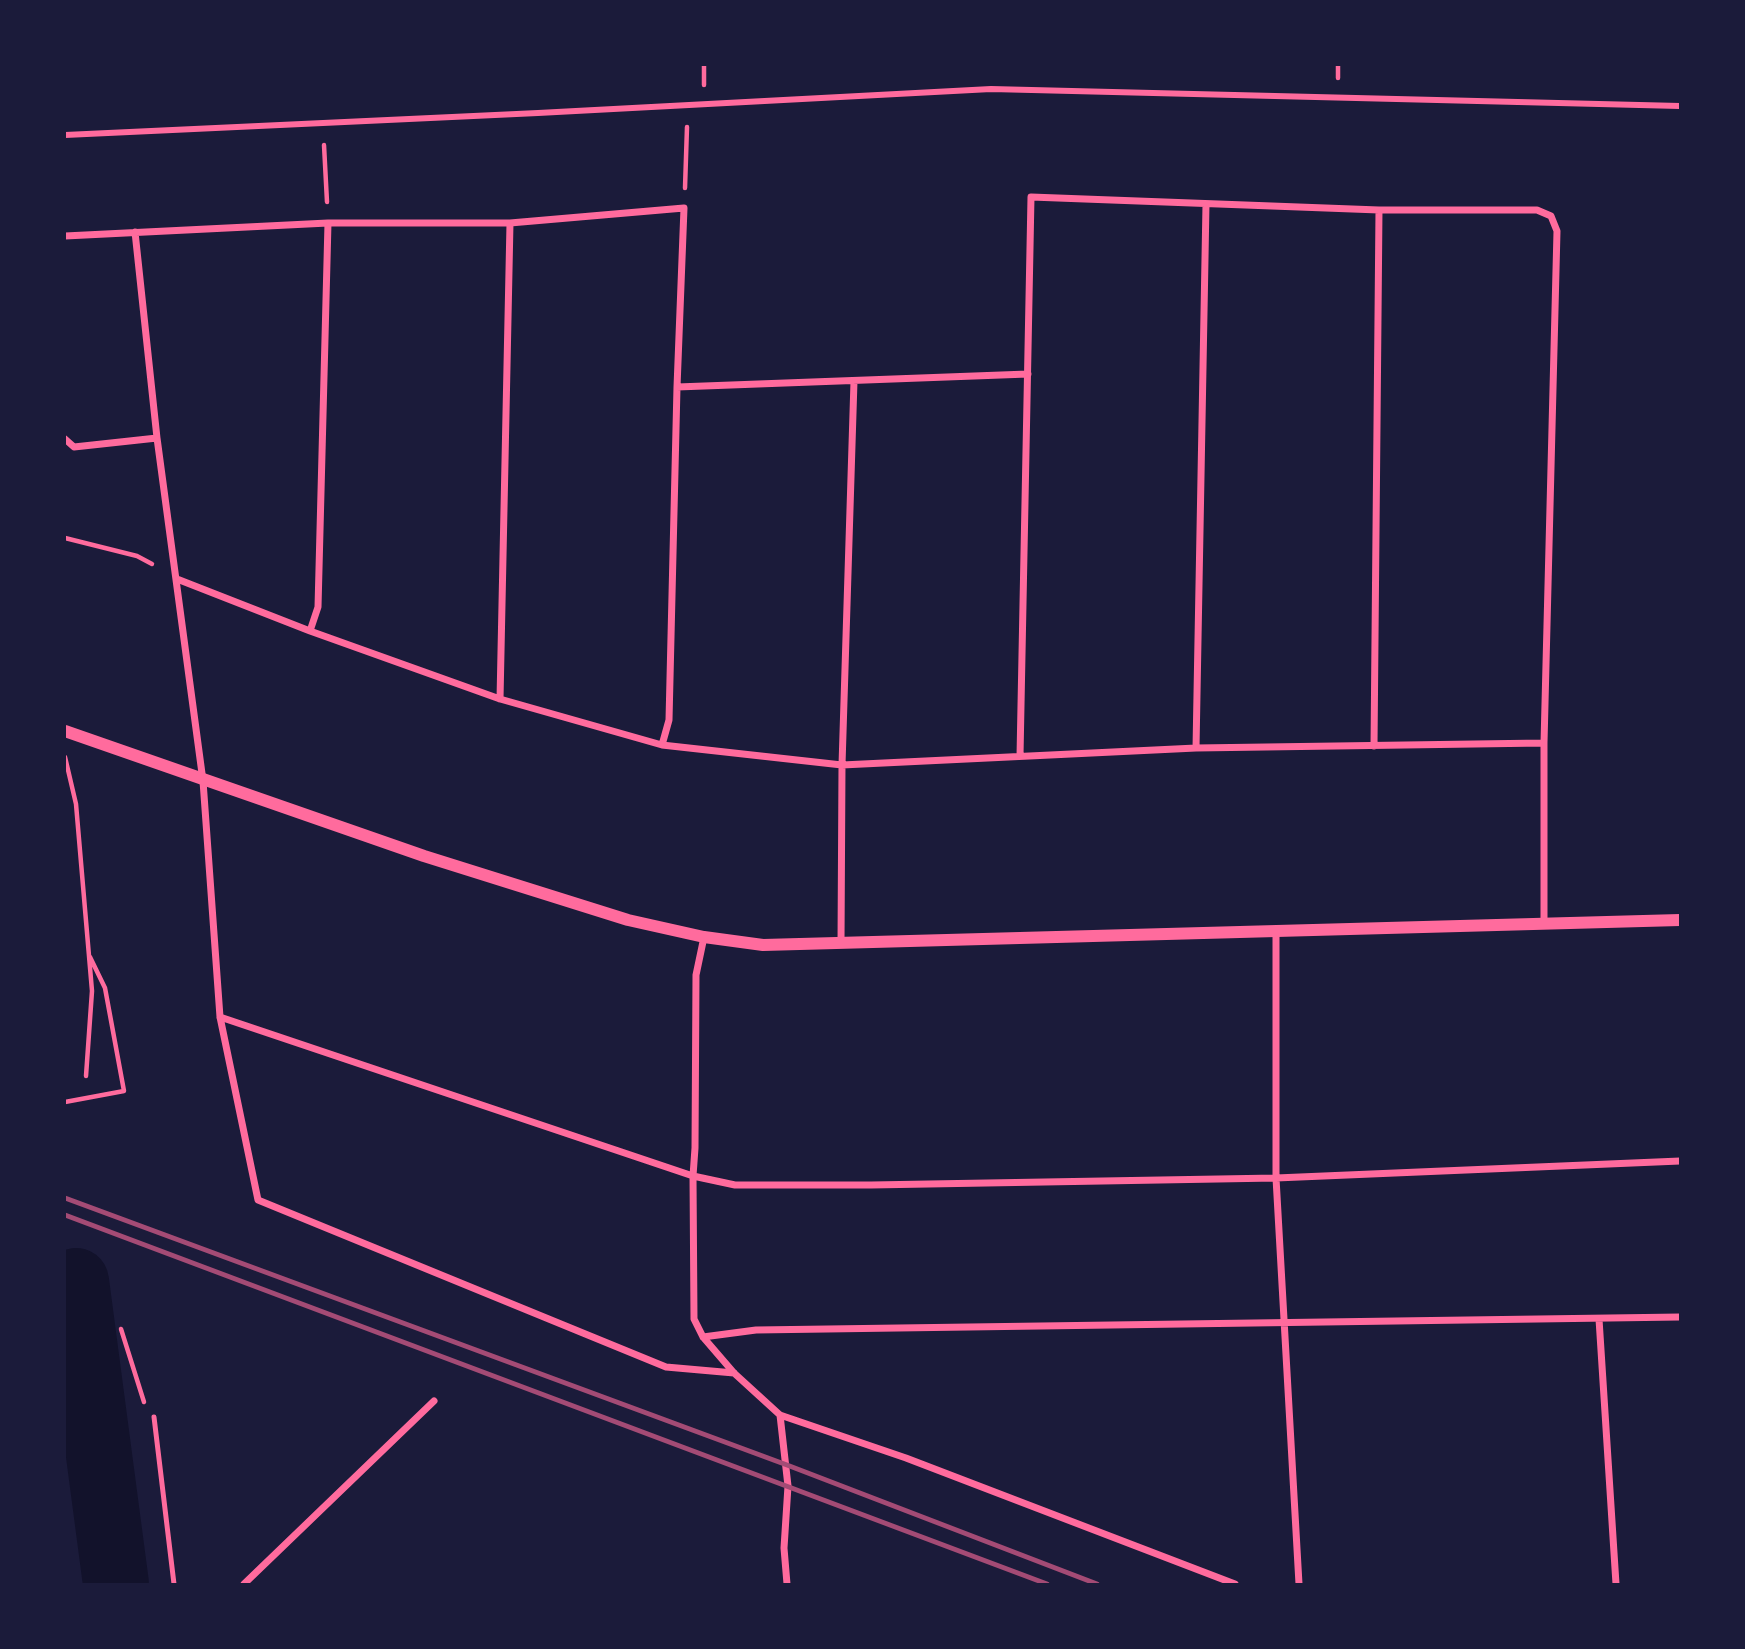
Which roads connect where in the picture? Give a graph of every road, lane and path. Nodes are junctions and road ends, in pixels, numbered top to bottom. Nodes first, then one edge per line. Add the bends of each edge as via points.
1 (704, 102) junction
2 (1680, 106) edge
3 (323, 123) junction
4 (65, 135) edge
5 (1206, 204) junction
6 (684, 208) junction
7 (1379, 210) junction
8 (328, 223) junction
9 (510, 223) junction
10 (135, 232) junction
11 (65, 236) edge
12 (1028, 374) junction
13 (854, 381) junction
14 (677, 387) junction
15 (157, 438) junction
16 (65, 439) edge
17 (65, 538) edge
18 (177, 579) junction
19 (310, 631) junction
20 (500, 699) junction
21 (65, 731) edge
22 (1544, 743) junction
23 (662, 745) junction
24 (1374, 746) junction
25 (1196, 748) junction
26 (65, 753) edge
27 (1020, 757) junction
28 (842, 765) junction
29 (203, 781) junction
30 (1680, 920) edge
31 (1544, 925) junction
32 (1276, 932) junction
33 (704, 937) junction
34 (841, 943) junction
35 (88, 953) junction
36 (220, 1017) junction
37 (86, 1076) dead end
38 (65, 1102) edge
39 (1680, 1161) edge
40 (692, 1176) junction
41 (1276, 1178) junction
42 (1680, 1317) edge
43 (1600, 1319) junction
44 (1284, 1322) junction
45 (121, 1329) dead end
46 (704, 1338) junction
47 (734, 1373) junction
48 (141, 1394) dead end
49 (434, 1401) dead end
50 (780, 1415) junction
51 (154, 1418) dead end
52 (174, 1584) edge
53 (244, 1584) edge
54 (787, 1584) edge
55 (1235, 1584) edge
56 (1299, 1584) edge
57 (1616, 1584) edge

1 - 2 street via 991,89
1 - 3 street
1 - 6 path via 688,126
3 - 4 street
3 - 8 path
5 - 7 street
5 - 12 street via 1031,197
5 - 25 street
6 - 9 street
6 - 14 street
7 - 22 street via 1537,210 1551,216 1557,231
7 - 24 street
8 - 9 street
8 - 10 street
8 - 19 street via 318,607
9 - 20 street
10 - 11 street
10 - 15 street
12 - 13 street
12 - 27 street
13 - 14 street
13 - 28 street
14 - 23 street via 669,720
15 - 16 street via 74,447
15 - 18 street
17 - 18 path via 137,556
18 - 19 street
18 - 29 street
19 - 20 street
20 - 23 street
21 - 29 street
22 - 24 street
22 - 31 street
23 - 28 street
24 - 25 street
25 - 27 street
26 - 35 path via 75,804
27 - 28 street
28 - 34 street
29 - 33 street via 628,920
29 - 36 street
30 - 31 street
31 - 32 street
32 - 34 street
32 - 41 street
33 - 34 street via 763,945
33 - 40 street via 696,975
35 - 37 path via 92,991
35 - 38 path via 105,988 124,1091
36 - 40 street
36 - 47 street via 258,1200 666,1367
39 - 41 street
40 - 41 street via 735,1185
40 - 46 street via 694,1320
41 - 44 street
42 - 43 street
43 - 44 street
43 - 57 street
44 - 46 street via 756,1330
44 - 56 street
45 - 48 path
46 - 47 street
47 - 50 street
49 - 53 street
50 - 54 street via 788,1486
50 - 55 street via 906,1458
51 - 52 lane

